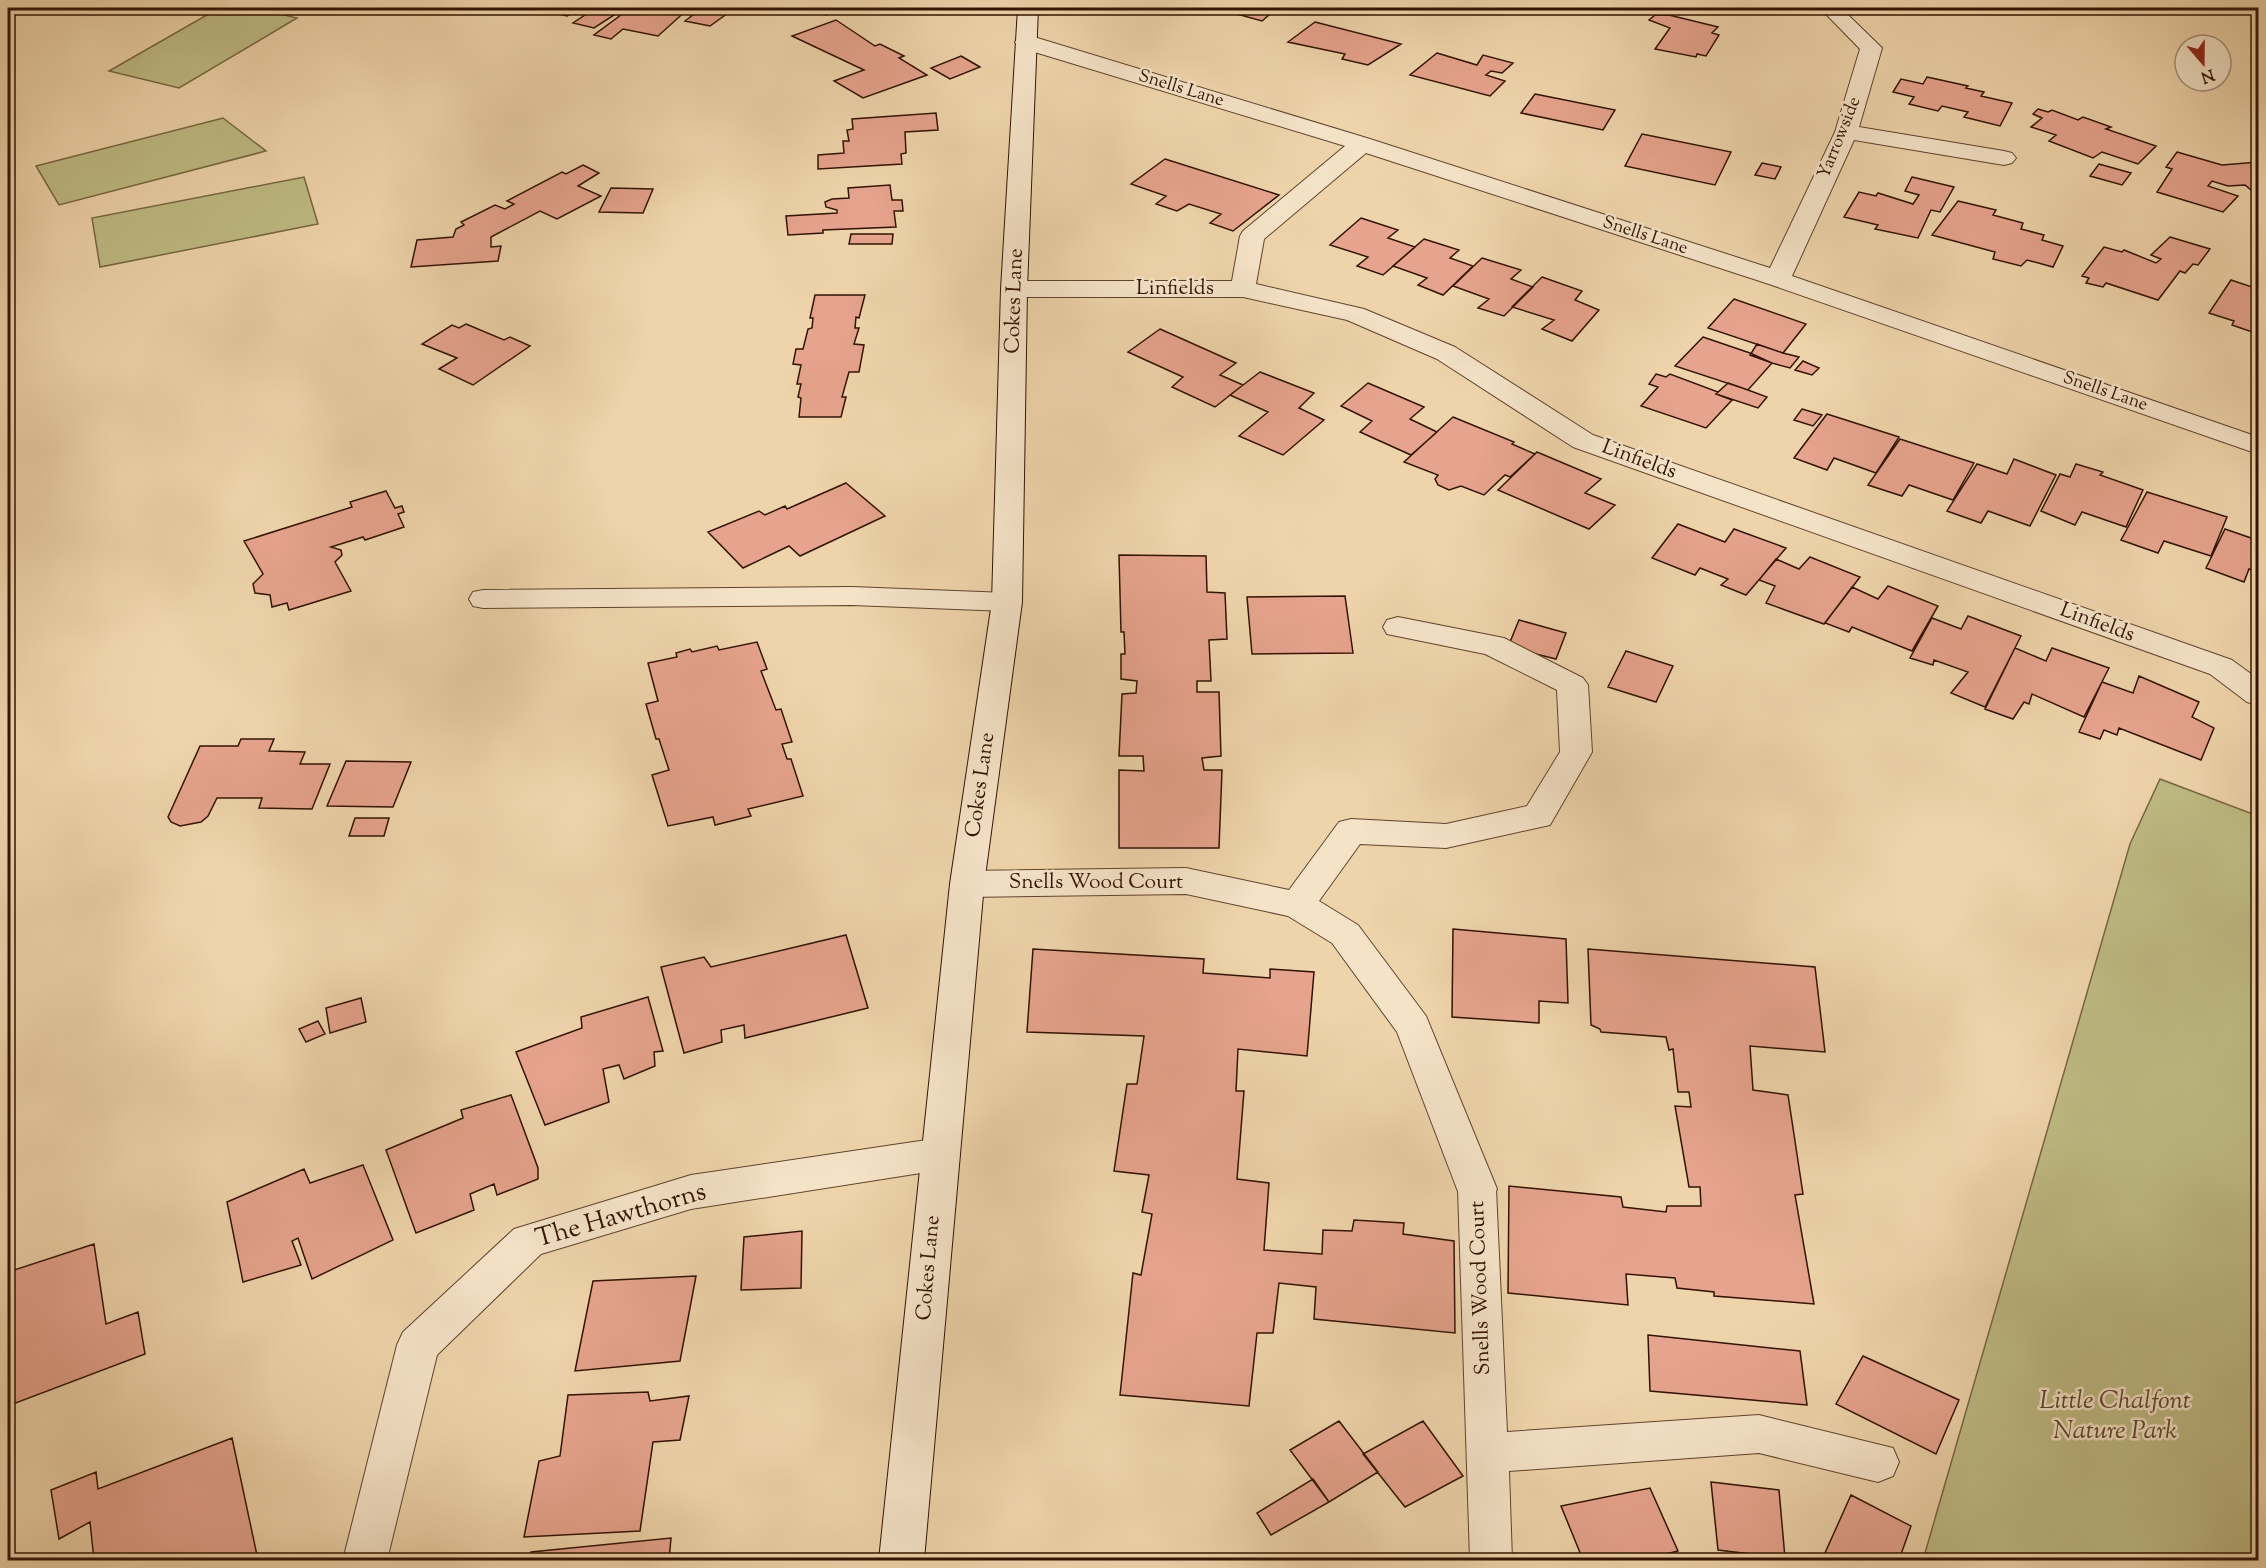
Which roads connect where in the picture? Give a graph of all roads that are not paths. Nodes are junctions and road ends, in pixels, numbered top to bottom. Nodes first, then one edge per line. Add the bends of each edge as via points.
1 (1028, 8) edge
2 (1830, 8) edge
3 (1026, 42) junction
4 (1846, 132) junction
5 (1362, 144) junction
6 (2004, 158) dead end
7 (1778, 279) junction
8 (1014, 289) junction
9 (1243, 289) junction
10 (2259, 446) edge
11 (483, 599) dead end
12 (1007, 602) junction
13 (1398, 627) dead end
14 (2259, 694) edge
15 (967, 884) junction
16 (1297, 904) junction
17 (940, 1154) junction
18 (1477, 1189) joint
19 (1487, 1453) junction
20 (1878, 1462) dead end
21 (365, 1560) edge
22 (901, 1560) edge
23 (1491, 1560) edge

1 - 3 street, Cokes Lane
2 - 4 street, Yarrowside via 1871,48
3 - 5 street, Snells Lane
3 - 8 street, Cokes Lane
4 - 6 street
4 - 7 street, Yarrowside
5 - 7 street, Snells Lane
5 - 9 street via 1252,236
7 - 10 street, Snells Lane
8 - 9 street, Linfields
8 - 12 street, Cokes Lane
9 - 14 street, Linfields via 1355,314 1446,353 1583,441 2221,667
11 - 12 lane via 852,596
12 - 15 street, Cokes Lane
13 - 16 street via 1493,645 1572,685 1576,752 1538,816 1446,836 1352,831
15 - 16 street, Snells Wood Court via 1186,881
15 - 17 street, Cokes Lane
16 - 18 street, Snells Wood Court via 1345,934 1413,1026
17 - 21 street, The Hawthorns via 692,1192 528,1240 418,1345
17 - 22 street, Cokes Lane
18 - 19 lane, Snells Wood Court
19 - 20 lane via 1759,1434
19 - 23 lane, Snells Wood Court

